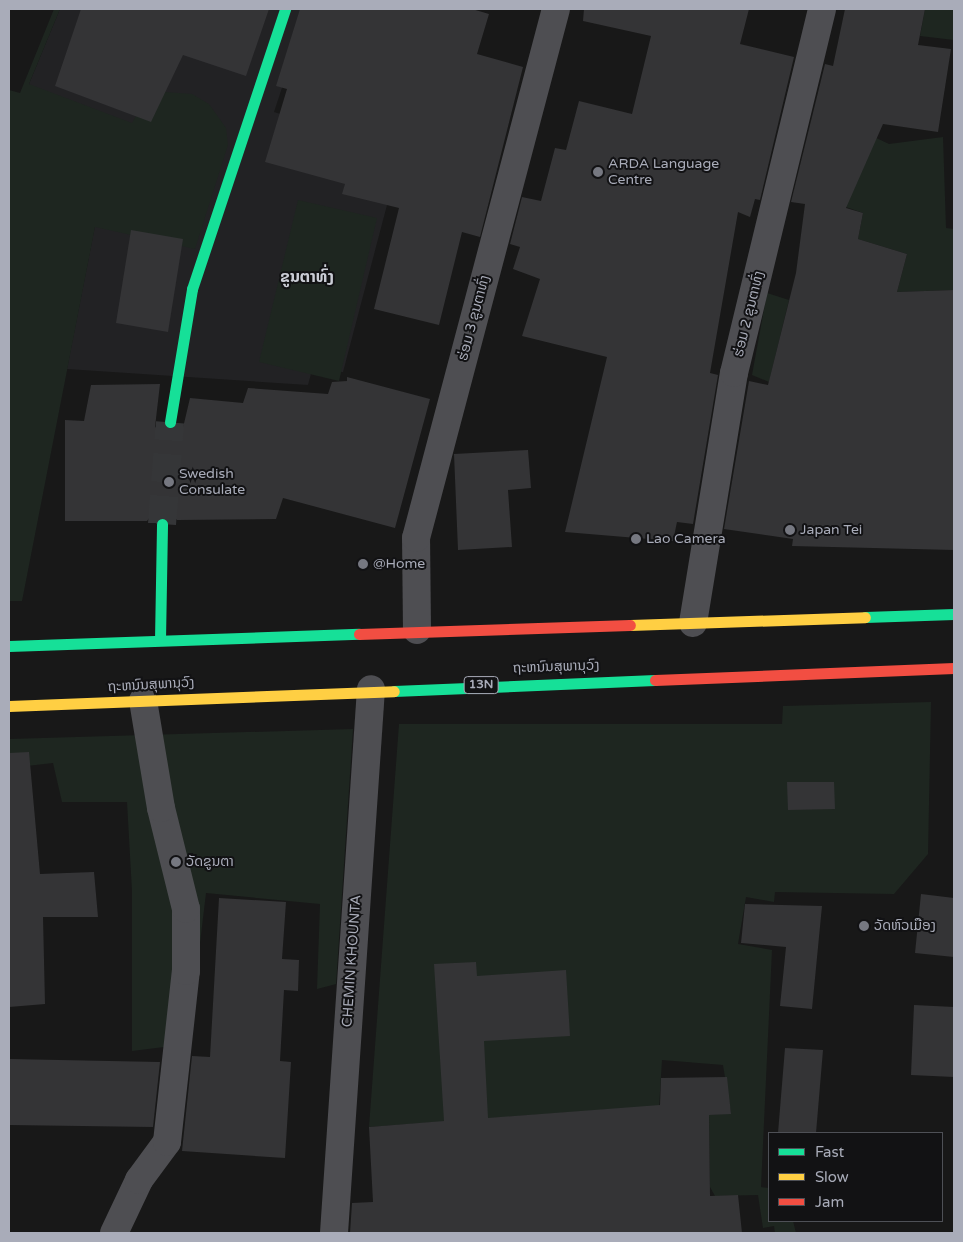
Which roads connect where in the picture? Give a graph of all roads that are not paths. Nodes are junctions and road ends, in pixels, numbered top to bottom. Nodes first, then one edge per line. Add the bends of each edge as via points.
1 (285, 9) edge
2 (556, 9) edge
3 (822, 9) edge
4 (170, 422) tunnel mouth
5 (162, 524) tunnel mouth
6 (954, 614) edge
7 (693, 623) junction
8 (417, 630) junction
9 (160, 640) junction
10 (9, 646) edge
11 (954, 668) edge
12 (371, 689) junction
13 (143, 700) junction
14 (9, 706) edge
15 (114, 1233) edge
16 (334, 1233) edge

1 - 4 main road via 192,289
2 - 8 street, ຮ່ອມ 3 ຂູນຕາທົ່ງ via 416,538
3 - 7 street, ຮ່ອມ 2 ຂູນຕາທົ່ງ via 734,373
5 - 9 main road
6 - 7 main road
7 - 8 main road
8 - 9 main road
9 - 10 main road
11 - 12 main road, ຖະຫນົນສຸພານຸວົງ / 13N
12 - 13 main road, ຖະຫນົນສຸພານຸວົງ / 13N
12 - 16 street, CHEMIN KHOUNTA
13 - 14 main road, ຖະຫນົນສຸພານຸວົງ / 13N
13 - 15 street via 161,808 186,908 186,971 167,1142 139,1180

